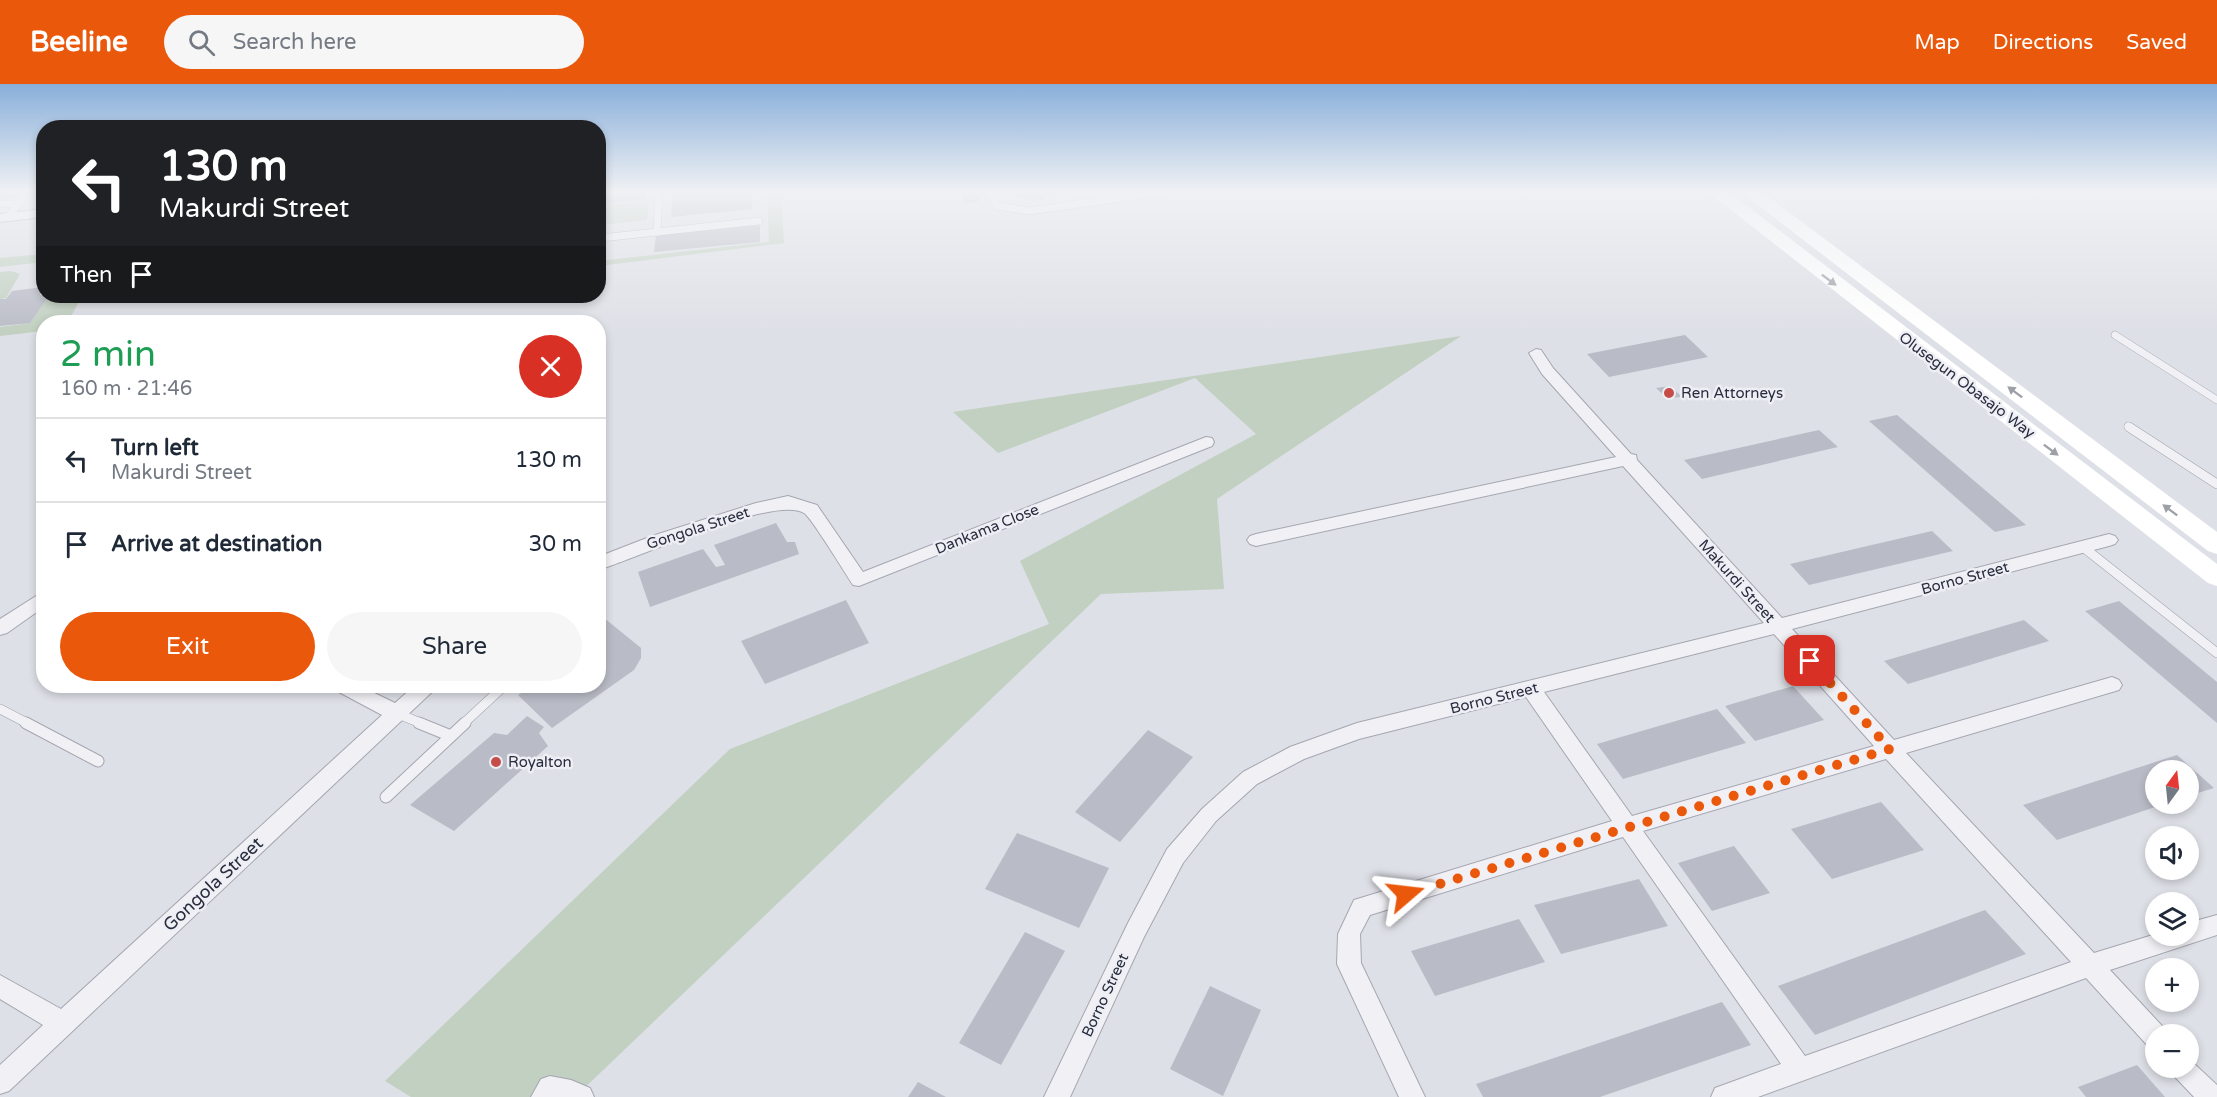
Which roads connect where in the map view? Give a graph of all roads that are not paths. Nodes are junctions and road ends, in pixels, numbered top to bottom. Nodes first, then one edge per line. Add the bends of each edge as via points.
1 (1779, 239) edge
2 (1812, 239) edge
3 (2115, 335) dead end
4 (1536, 353) dead end
5 (2217, 400) edge
6 (2128, 426) dead end
7 (1206, 442) dead end
8 (1630, 459) junction
9 (2217, 484) edge
10 (801, 505) joint
11 (1256, 540) dead end
12 (2109, 540) dead end
13 (2217, 546) edge
14 (2083, 547) junction
15 (606, 561) edge
16 (2211, 567) edge
17 (36, 603) edge
18 (1778, 626) junction
19 (0, 628) edge
20 (2217, 653) edge
21 (2112, 685) dead end
22 (1531, 688) junction
23 (357, 693) edge
24 (418, 693) edge
25 (497, 693) edge
26 (0, 709) edge
27 (396, 713) junction
28 (451, 736) junction
29 (1890, 749) junction
30 (98, 761) dead end
31 (386, 797) dead end
32 (1628, 826) junction
33 (2217, 925) edge
34 (2199, 931) edge
35 (2150, 946) edge
36 (2089, 966) junction
37 (0, 986) edge
38 (63, 1024) junction
39 (2145, 1025) edge
40 (1800, 1070) junction
41 (2193, 1078) edge
42 (0, 1082) edge
43 (544, 1097) edge
44 (581, 1097) edge
45 (1057, 1097) edge
46 (1412, 1097) edge
47 (1724, 1097) edge
48 (2211, 1097) edge

1 -> 16 main road, Olusegun Obasajo Way
13 -> 2 main road, Olusegun Obasajo Way
3 - 5 lane
4 - 8 street, Makurdi Street via 1547,371
6 - 9 lane
7 - 10 street, Dankama Close via 859,580 811,509
8 - 11 street
8 - 18 street, Makurdi Street
10 - 15 street, Gongola Street via 788,502 762,507
12 - 14 street, Borno Street
14 - 18 street, Borno Street
14 - 20 lane
17 - 19 street
18 - 22 street, Borno Street
18 - 29 street, Makurdi Street
21 - 29 street
22 - 32 street
22 - 45 street, Borno Street via 1357,731 1297,753 1250,778 1209,815 1175,856
23 - 27 street
24 - 27 street, Gongola Street
25 - 28 lane
26 - 30 lane
27 - 28 lane
27 - 38 street, Gongola Street
28 - 31 lane
29 - 32 street
29 - 36 street, Makurdi Street
32 - 40 street
32 - 46 street via 1362,907 1349,934 1349,964
33 - 34 street
35 - 36 street
36 - 39 street, Makurdi Street
36 - 40 street
37 - 38 street
38 - 42 street, Gongola Street
40 - 47 street
41 - 48 street
43 - 44 street via 550,1088

